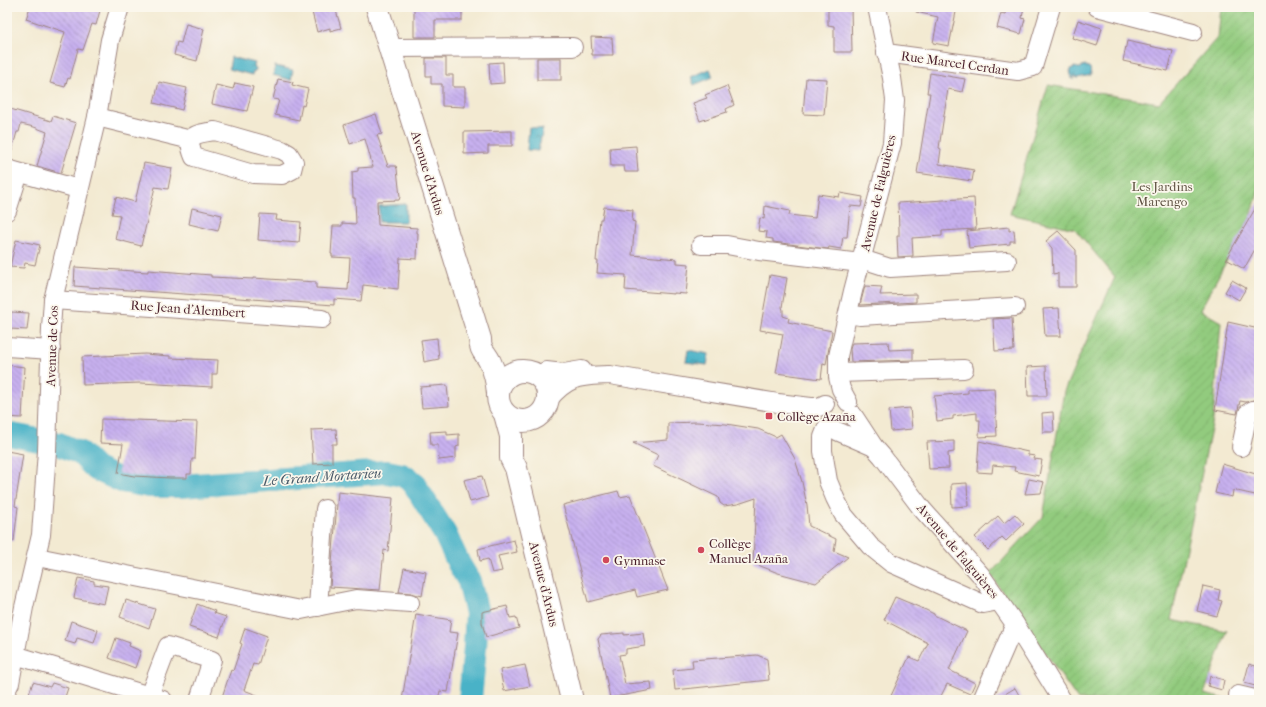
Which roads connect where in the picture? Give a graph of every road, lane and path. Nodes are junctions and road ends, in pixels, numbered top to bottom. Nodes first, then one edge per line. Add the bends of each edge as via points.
1 (120, 7) edge
2 (376, 7) edge
3 (877, 7) edge
4 (1051, 7) edge
5 (1096, 7) edge
6 (1192, 32) dead end
7 (573, 47) dead end
8 (389, 48) junction
9 (886, 53) junction
10 (97, 117) junction
11 (191, 140) junction
12 (13, 171) edge
13 (79, 191) junction
14 (7, 211) edge
15 (700, 245) dead end
16 (862, 261) junction
17 (1007, 261) dead end
18 (53, 300) junction
19 (1015, 307) dead end
20 (848, 314) junction
21 (322, 319) dead end
22 (480, 339) junction
23 (7, 347) edge
24 (51, 350) junction
25 (964, 369) dead end
26 (531, 374) junction
27 (610, 375) junction
28 (838, 375) junction
29 (498, 393) junction
30 (827, 402) junction
31 (778, 403) junction
32 (542, 408) junction
33 (850, 409) junction
34 (1259, 411) edge
35 (505, 414) junction
36 (829, 427) junction
37 (874, 447) junction
38 (1241, 447) dead end
39 (516, 468) junction
40 (325, 509) dead end
41 (36, 557) junction
42 (999, 601) junction
43 (410, 603) dead end
44 (318, 607) junction
45 (1015, 624) junction
46 (15, 655) junction
47 (7, 689) edge
48 (1238, 695) dead end
49 (156, 698) edge
50 (198, 700) edge
51 (572, 700) edge
52 (982, 700) edge
53 (1062, 700) edge
54 (1259, 700) edge

1 - 10 street, Avenue de Cos via 110,40
2 - 8 main road, Avenue d'Ardus
3 - 9 street, Avenue de Falguières
4 - 9 street, Rue Marcel Cerdan via 1033,67 1023,70
5 - 6 street
7 - 8 street
8 - 22 main road, Avenue d'Ardus
9 - 16 street, Avenue de Falguières via 895,100 892,144
10 - 11 street
10 - 13 street, Avenue de Cos
11 - 11 street via 189,146 194,157 253,174 282,175 292,170 294,162 289,154 282,150 215,131 196,134
12 - 13 street
12 - 14 street
13 - 18 street, Avenue de Cos
15 - 16 street via 727,245 759,251
16 - 17 street via 890,268
16 - 20 street, Avenue de Falguières
18 - 21 street, Rue Jean d'Alembert
18 - 24 street, Avenue de Cos
19 - 20 street via 860,316
20 - 28 street, Avenue de Falguières via 838,356
22 - 26 main road, Avenue d'Ardus via 497,357
22 - 29 main road, Avenue d'Ardus via 480,347 496,376
23 - 24 street
24 - 41 street, Avenue de Cos via 41,535
25 - 28 street
26 - 27 street via 546,371 564,373 580,369 601,371
26 - 29 main road via 516,372 509,375
26 - 32 main road via 546,386
27 - 31 street
27 - 32 street via 584,377 566,382
28 - 30 street, Avenue de Falguières via 832,396
28 - 33 street, Avenue de Falguières
29 - 35 main road via 498,401
30 - 31 street via 819,407
30 - 33 street via 839,398
30 - 36 street via 821,413
31 - 36 street, Avenue de Falguières
32 - 35 main road via 529,420 512,419
32 - 39 main road, Avenue d'Ardus via 519,448
33 - 36 street via 853,420 846,428
33 - 37 street, Avenue de Falguières
34 - 38 street via 1253,410 1248,413
35 - 39 main road, Avenue d'Ardus via 511,436 511,458
36 - 37 street, Avenue de Falguières
36 - 42 street via 823,437 828,481 843,514 870,546 891,563 983,604
37 - 42 street, Avenue de Falguières via 922,508 980,574
39 - 51 main road, Avenue d'Ardus
40 - 44 street
41 - 44 street via 301,610
41 - 46 street, Avenue de Cos
42 - 45 street, Avenue de Falguières
43 - 44 street via 356,599
45 - 52 street
45 - 53 street, Avenue de Falguières
46 - 47 street, Avenue de Cos
46 - 49 street
48 - 54 street
49 - 50 street via 168,646 212,660

